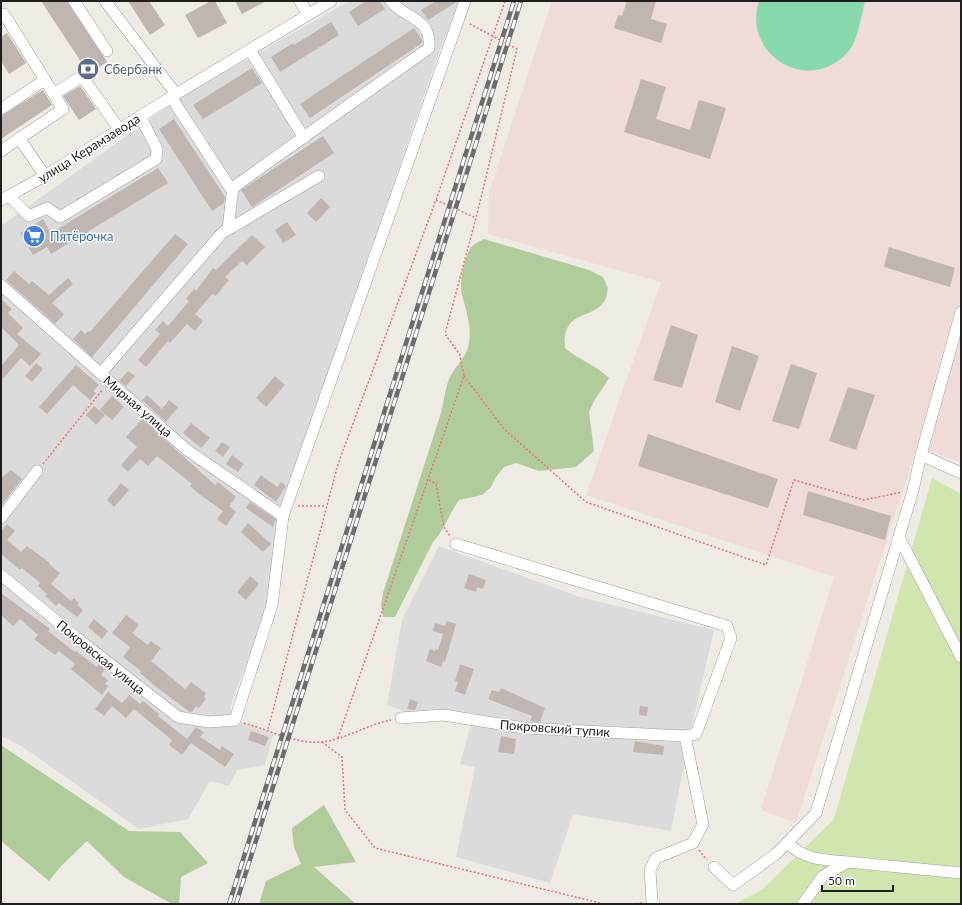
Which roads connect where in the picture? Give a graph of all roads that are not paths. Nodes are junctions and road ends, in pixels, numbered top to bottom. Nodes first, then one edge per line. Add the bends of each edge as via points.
1 (74, 1) edge
2 (104, 1) edge
3 (300, 1) edge
4 (331, 1) edge
5 (391, 1) edge
6 (465, 1) edge
7 (308, 14) junction
8 (1, 16) edge
9 (250, 50) junction
10 (107, 51) dead end
11 (45, 80) junction
12 (54, 94) junction
13 (174, 96) junction
14 (1, 109) edge
15 (140, 116) junction
16 (119, 129) junction
17 (20, 138) junction
18 (304, 138) junction
19 (1, 151) edge
20 (45, 176) junction
21 (319, 176) dead end
22 (233, 187) junction
23 (5, 198) edge
24 (228, 229) junction
25 (1, 285) edge
26 (961, 312) edge
27 (100, 373) junction
28 (921, 455) junction
29 (37, 471) road end
30 (961, 473) edge
31 (285, 511) junction
32 (1, 518) edge
33 (898, 537) junction
34 (456, 544) road end
35 (1, 575) edge
36 (961, 657) edge
37 (401, 718) road end
38 (685, 736) junction
39 (787, 843) junction
40 (848, 862) junction
41 (714, 867) road end
42 (961, 873) edge
43 (654, 904) edge
44 (803, 904) edge

1 - 10 street
2 - 13 street
3 - 7 street
4 - 7 street, улица Керамзавода
5 - 18 street via 394,6 417,18 430,38 429,48
6 - 31 street
7 - 9 street, улица Керамзавода
8 - 11 street via 4,14
9 - 13 street, улица Керамзавода
9 - 18 street
11 - 12 street
11 - 14 street
12 - 16 street via 82,76
12 - 17 street via 64,109
13 - 15 street, улица Керамзавода
13 - 22 street via 231,189
15 - 16 street, улица Керамзавода
15 - 23 street via 157,150 156,159 60,217 47,208 29,216
16 - 20 street, улица Керамзавода
17 - 19 street
17 - 20 street
18 - 22 street
20 - 23 street, улица Керамзавода
21 - 24 street
22 - 24 street
24 - 27 street via 222,232
25 - 27 street, Мирная улица
26 - 28 street
27 - 31 street, Мирная улица via 187,450
28 - 30 street
28 - 33 street
29 - 32 street
31 - 35 street, Покровская улица via 272,605 234,720 209,722 178,718
33 - 36 street
33 - 39 street via 816,814
34 - 38 street via 727,626 731,638 696,734
37 - 38 street, Покровский тупик via 444,715 524,728
38 - 43 street via 703,824 693,842 656,858 650,870
39 - 40 street via 797,852 815,860
39 - 41 street via 733,885
40 - 42 street
40 - 44 street via 823,876

